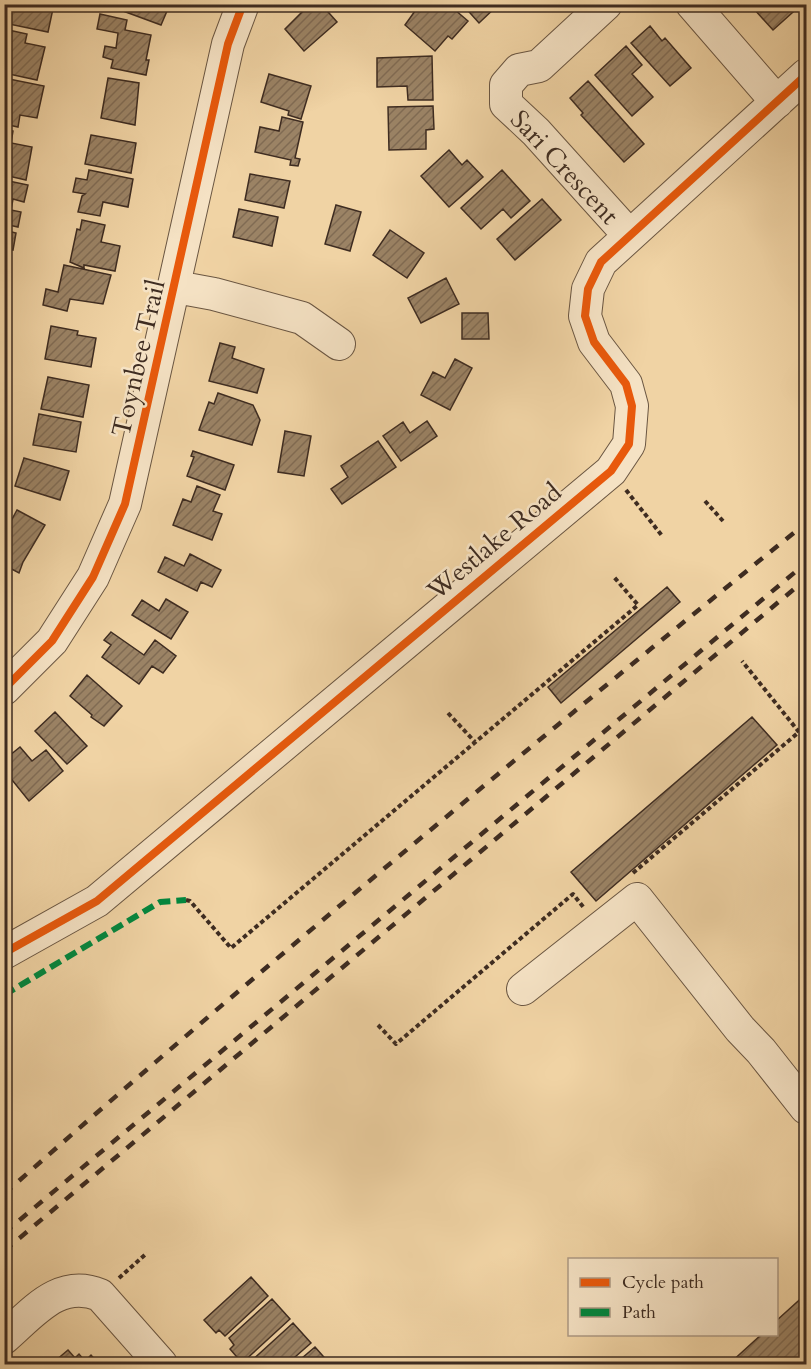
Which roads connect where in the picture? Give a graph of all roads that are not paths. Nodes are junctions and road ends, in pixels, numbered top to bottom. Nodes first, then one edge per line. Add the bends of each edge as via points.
1 (243, 4) edge
2 (606, 4) edge
3 (692, 4) edge
4 (807, 75) edge
5 (777, 102) junction
6 (628, 234) junction
7 (176, 287) junction
8 (339, 345) dead end
9 (4, 689) edge
10 (4, 953) edge
11 (523, 989) dead end
12 (807, 1108) edge
13 (4, 1338) edge
14 (161, 1365) edge

1 - 7 street, Toynbee Trail via 228,44
2 - 6 street, Sari Crescent via 538,66 519,70 506,85 506,104
3 - 5 street
4 - 5 street, Westlake Road
5 - 6 street, Westlake Road
6 - 10 street, Westlake Road via 601,262 588,289 585,316 594,342 626,384 632,406 629,444 611,471 97,901
7 - 8 street via 302,318
7 - 9 street, Toynbee Trail via 125,504 93,577 52,641
11 - 12 street via 637,899
13 - 14 street via 54,1296 73,1289 86,1290 100,1295

